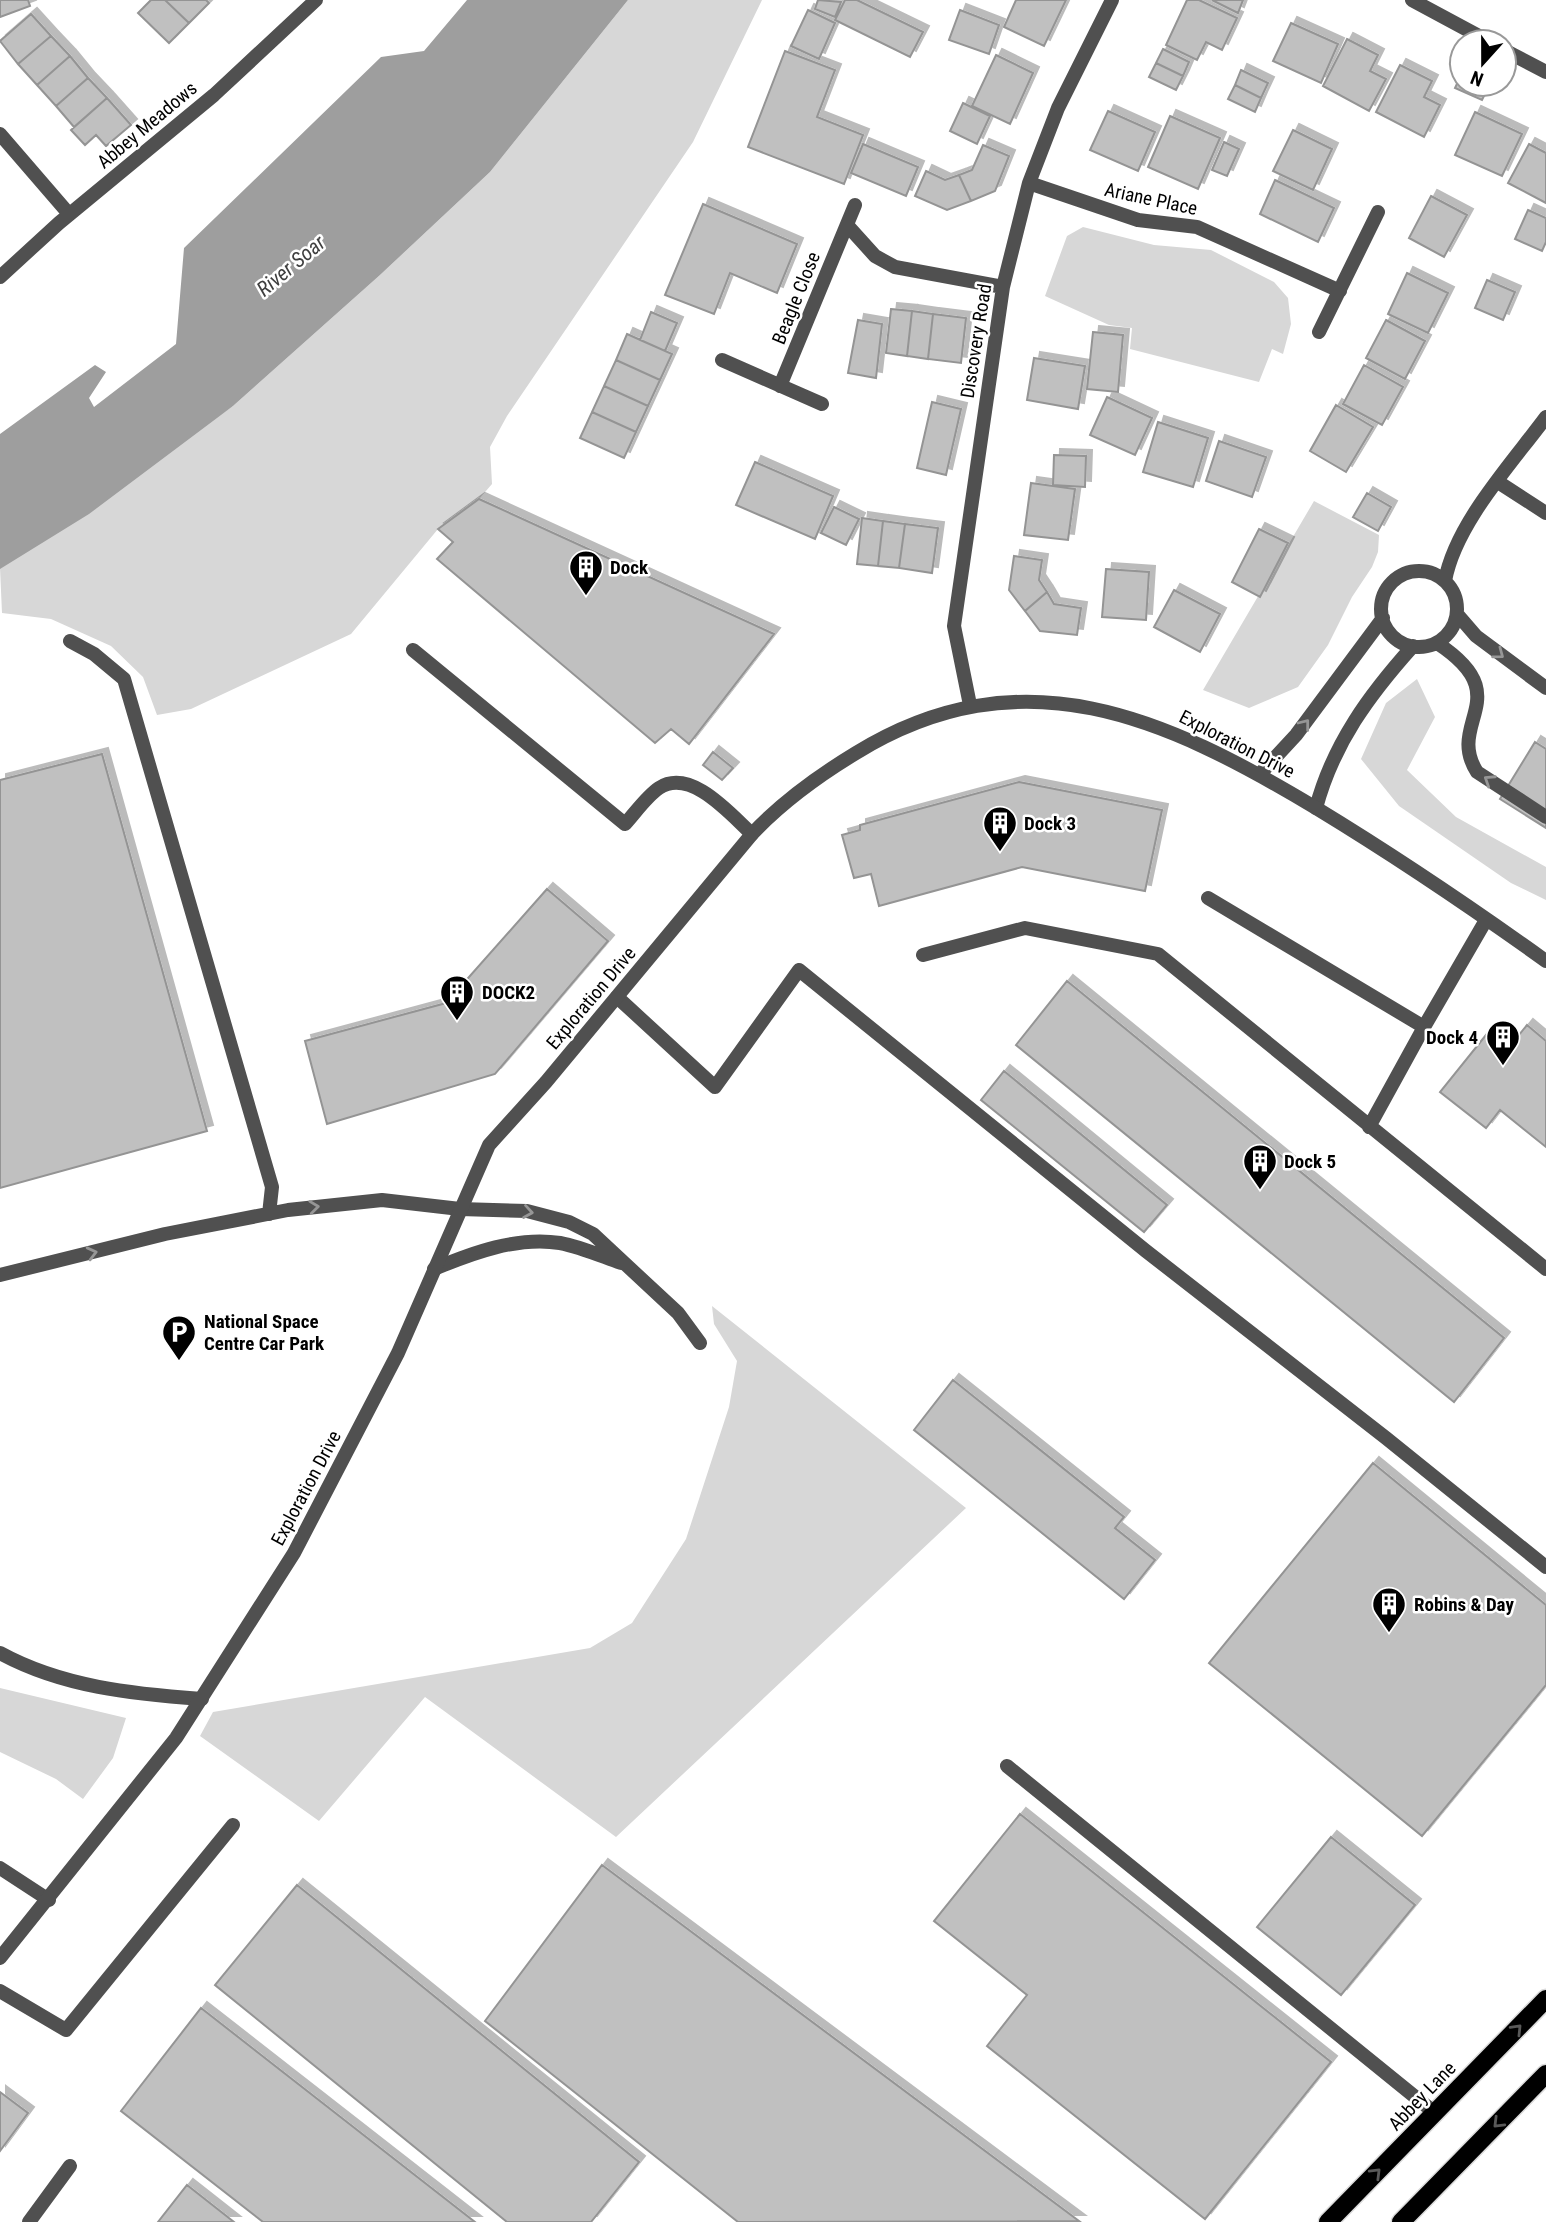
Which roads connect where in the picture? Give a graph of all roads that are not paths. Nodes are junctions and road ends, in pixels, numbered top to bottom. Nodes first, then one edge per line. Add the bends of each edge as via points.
1 (316, 0) edge
2 (1112, 0) edge
3 (1412, 0) edge
4 (1464, 28) edge
5 (1518, 57) edge
6 (1546, 72) edge
7 (0, 134) edge
8 (1030, 183) junction
9 (855, 205) dead end
10 (1378, 212) dead end
11 (69, 214) junction
12 (847, 225) junction
13 (0, 277) edge
14 (1003, 287) junction
15 (1340, 291) junction
16 (1319, 332) dead end
17 (722, 360) dead end
18 (780, 386) junction
19 (822, 404) dead end
20 (1546, 417) edge
21 (1498, 482) junction
22 (1546, 513) edge
23 (1445, 581) junction
24 (1457, 614) junction
25 (1383, 618) junction
26 (69, 641) dead end
27 (1437, 643) junction
28 (1413, 646) junction
29 (413, 650) dead end
30 (1546, 688) edge
31 (970, 705) junction
32 (1259, 774) junction
33 (1316, 808) junction
34 (1546, 817) edge
35 (752, 834) junction
36 (1208, 898) dead end
37 (1486, 920) junction
38 (923, 955) dead end
39 (1546, 961) edge
40 (618, 997) junction
41 (1424, 1027) junction
42 (1369, 1127) junction
43 (460, 1209) junction
44 (270, 1214) junction
45 (625, 1264) junction
46 (434, 1269) junction
47 (1546, 1269) edge
48 (0, 1275) edge
49 (700, 1343) dead end
50 (1546, 1567) edge
51 (0, 1653) edge
52 (202, 1699) junction
53 (1007, 1766) dead end
54 (233, 1825) dead end
55 (0, 1868) edge
56 (49, 1900) junction
57 (0, 1958) edge
58 (0, 1991) edge
59 (1546, 1999) edge
60 (1546, 2074) edge
61 (1435, 2113) junction
62 (70, 2166) dead end
63 (29, 2222) edge
64 (1328, 2222) edge
65 (1401, 2222) edge

1 - 11 street, Abbey Meadows via 214,95
2 - 8 street, Discovery Road via 1058,108
3 - 4 street
5 - 6 street
7 - 11 street
8 - 14 street, Discovery Road
8 - 15 street, Ariane Place via 1138,220 1197,228
9 - 12 street, Beagle Close
10 - 15 street
11 - 13 street, Abbey Meadows
12 - 14 street via 875,256 895,267
12 - 18 street, Beagle Close
14 - 31 street, Discovery Road via 954,626
15 - 16 street
17 - 18 street
18 - 19 street
20 - 21 street
21 - 22 street
21 - 23 street via 1449,560
23 - 24 street via 1457,602
23 - 25 street via 1423,571 1400,577 1384,595
24 - 27 street via 1454,625
24 -> 30 street via 1476,636
25 - 28 street via 1394,637
32 -> 25 street via 1304,725
26 - 44 street via 94,654 124,679 272,1187
27 - 28 street
34 -> 27 street via 1477,772 1470,761 1467,747 1478,689 1470,673
28 - 33 street via 1354,718 1324,779
29 - 35 street via 625,824 660,788 675,783 691,785
31 - 32 street, Exploration Drive via 1069,704 1115,714 1164,728
31 - 35 street, Exploration Drive via 881,737 784,802
32 - 33 street, Exploration Drive
33 - 37 street, Exploration Drive
35 - 40 street, Exploration Drive
36 - 41 street
37 - 39 street, Exploration Drive
37 - 41 street
38 - 42 street via 1025,928 1158,954
40 - 43 street, Exploration Drive via 489,1145
40 - 50 street via 715,1087 799,970
41 - 42 street
42 - 47 street
44 -> 43 street via 382,1200
43 -> 45 street via 527,1211 561,1219 593,1234
43 - 46 street, Exploration Drive
48 -> 44 street via 165,1234
45 - 46 street via 559,1243 539,1242 487,1250
45 - 49 street via 678,1313
46 - 52 street, Exploration Drive via 398,1353 294,1553
51 - 52 street via 58,1677 101,1688
52 - 56 street, Exploration Drive
53 - 61 street
54 - 58 street via 66,2030
55 - 56 street
56 - 57 street, Exploration Drive
61 -> 59 main road, Abbey Lane
60 -> 65 main road
64 -> 61 main road, Abbey Lane
62 - 63 street

